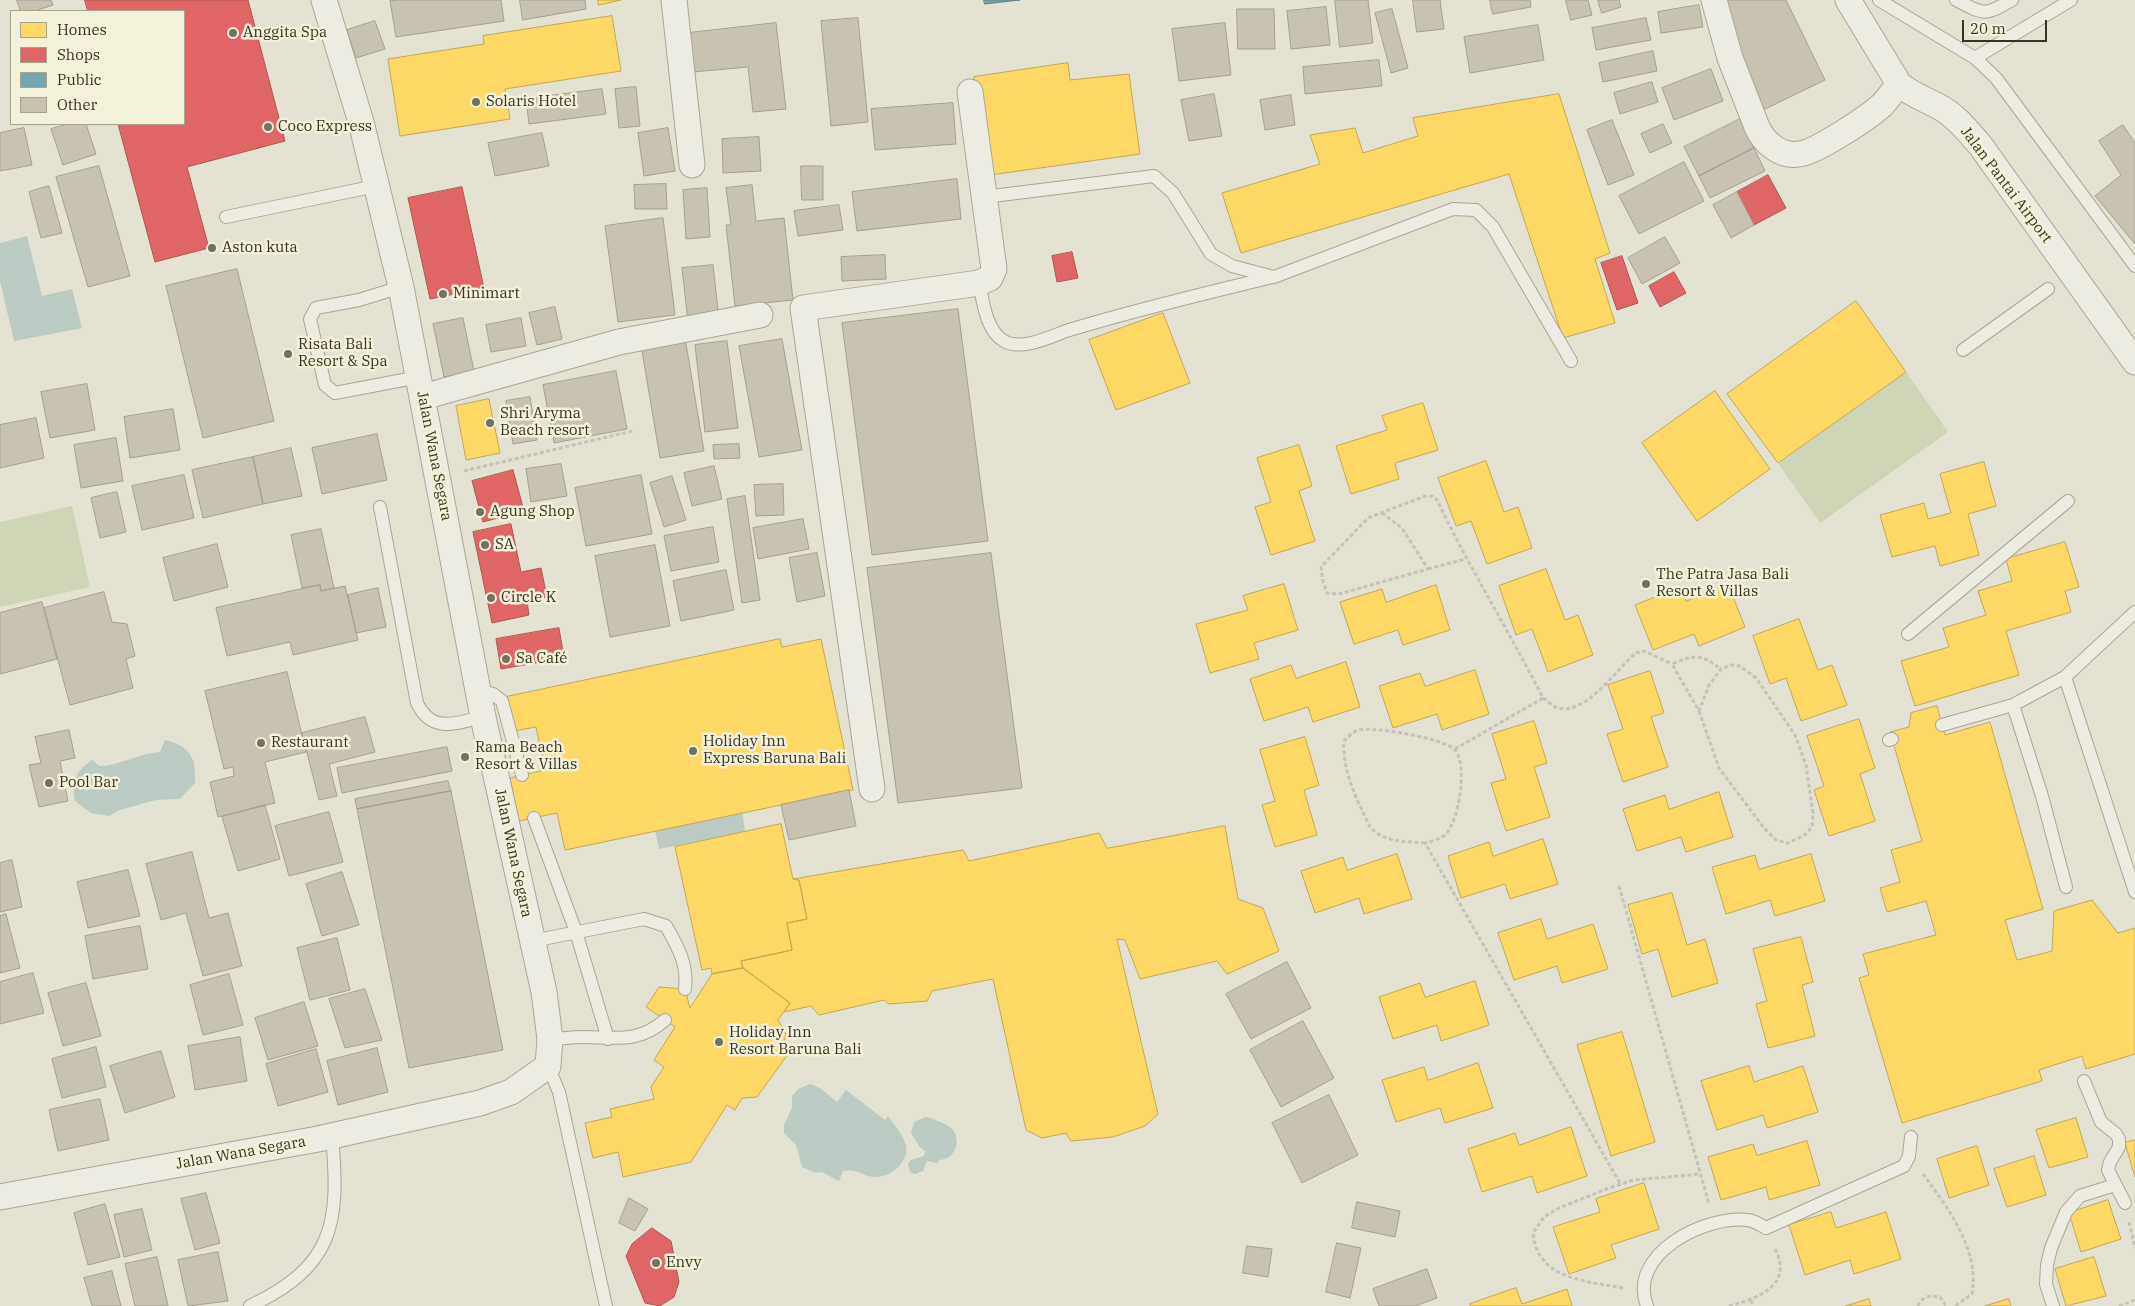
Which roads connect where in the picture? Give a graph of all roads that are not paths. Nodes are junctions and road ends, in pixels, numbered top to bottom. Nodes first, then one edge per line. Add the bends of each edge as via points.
1 (324, 0) edge
2 (674, 0) edge
3 (1714, 0) edge
4 (1848, 0) edge
5 (1879, 0) edge
6 (1956, 0) edge
7 (2012, 0) edge
8 (2071, 0) edge
9 (1975, 58) junction
10 (1899, 84) junction
11 (970, 92) dead end
12 (692, 165) dead end
13 (376, 186) junction
14 (984, 196) junction
15 (226, 217) dead end
16 (2135, 266) edge
17 (1274, 277) junction
18 (979, 283) junction
19 (401, 287) junction
20 (2048, 289) dead end
21 (760, 316) dead end
22 (1963, 350) dead end
23 (1571, 361) dead end
24 (2135, 362) edge
25 (421, 387) junction
26 (2068, 501) dead end
27 (380, 507) dead end
28 (2135, 612) edge
29 (1908, 634) dead end
30 (2065, 678) junction
31 (478, 690) junction
32 (2013, 704) junction
33 (483, 717) junction
34 (1942, 725) dead end
35 (522, 775) dead end
36 (872, 789) dead end
37 (534, 818) dead end
38 (2066, 887) dead end
39 (2135, 892) edge
40 (576, 932) junction
41 (532, 941) junction
42 (685, 989) dead end
43 (665, 1020) dead end
44 (608, 1038) junction
45 (550, 1039) junction
46 (548, 1066) junction
47 (2084, 1081) dead end
48 (332, 1136) junction
49 (1911, 1137) dead end
50 (2115, 1185) junction
51 (0, 1197) edge
52 (2125, 1203) road end
53 (250, 1306) edge
54 (606, 1306) edge
55 (1646, 1306) edge
56 (2053, 1306) edge

1 - 13 street, Jalan Wana Segara via 361,122
2 - 12 street
3 - 10 street via 1730,58 1757,127 1776,150 1799,154 1826,142 1883,105
4 - 10 street, Jalan Pantai Airport
5 - 9 lane
6 - 7 lane via 1982,13 1989,13
8 - 9 lane
9 - 16 lane via 2012,98
10 - 24 street, Jalan Pantai Airport via 1911,94 1945,110 1980,146
11 - 14 street
13 - 15 lane
13 - 19 street, Jalan Wana Segara
14 - 17 lane via 1154,176 1173,193 1212,254 1232,266
14 - 18 street via 994,269 990,278
17 - 18 lane via 1139,309 1036,341 1015,344 1004,341 993,331
17 - 23 lane via 1453,209 1476,210 1493,227
18 - 36 street via 803,308
19 - 25 street, Jalan Wana Segara
19 - 25 lane via 359,300 316,308 310,319 324,386 335,393
20 - 22 lane
21 - 25 street via 619,342
25 - 31 street, Jalan Wana Segara
26 - 29 lane
27 - 33 lane via 417,704 425,717 438,724
28 - 30 lane
30 - 32 lane
30 - 39 lane
31 - 33 street, Jalan Wana Segara
31 - 35 lane via 493,694 502,701
32 - 34 lane
32 - 38 lane
33 - 41 street, Jalan Wana Segara
37 - 40 lane
40 - 41 lane
40 - 42 lane via 644,919 666,926 682,954 687,974
40 - 44 lane
41 - 45 street, Jalan Wana Segara via 544,992
43 - 44 lane via 652,1032 624,1039
44 - 45 lane
45 - 46 street, Jalan Wana Segara
46 - 48 street, Jalan Wana Segara via 511,1092 480,1103
46 - 54 lane via 559,1092
47 - 50 lane via 2101,1122 2119,1139 2119,1147 2108,1170
48 - 51 street, Jalan Wana Segara
48 - 53 lane via 333,1205 330,1229 321,1252 304,1273 285,1288
49 - 55 lane via 1909,1156 1904,1166 1766,1228 1749,1220 1699,1227 1677,1238 1653,1263 1642,1284
50 - 52 lane
50 - 56 lane via 2080,1196 2066,1212 2047,1265 2046,1284

